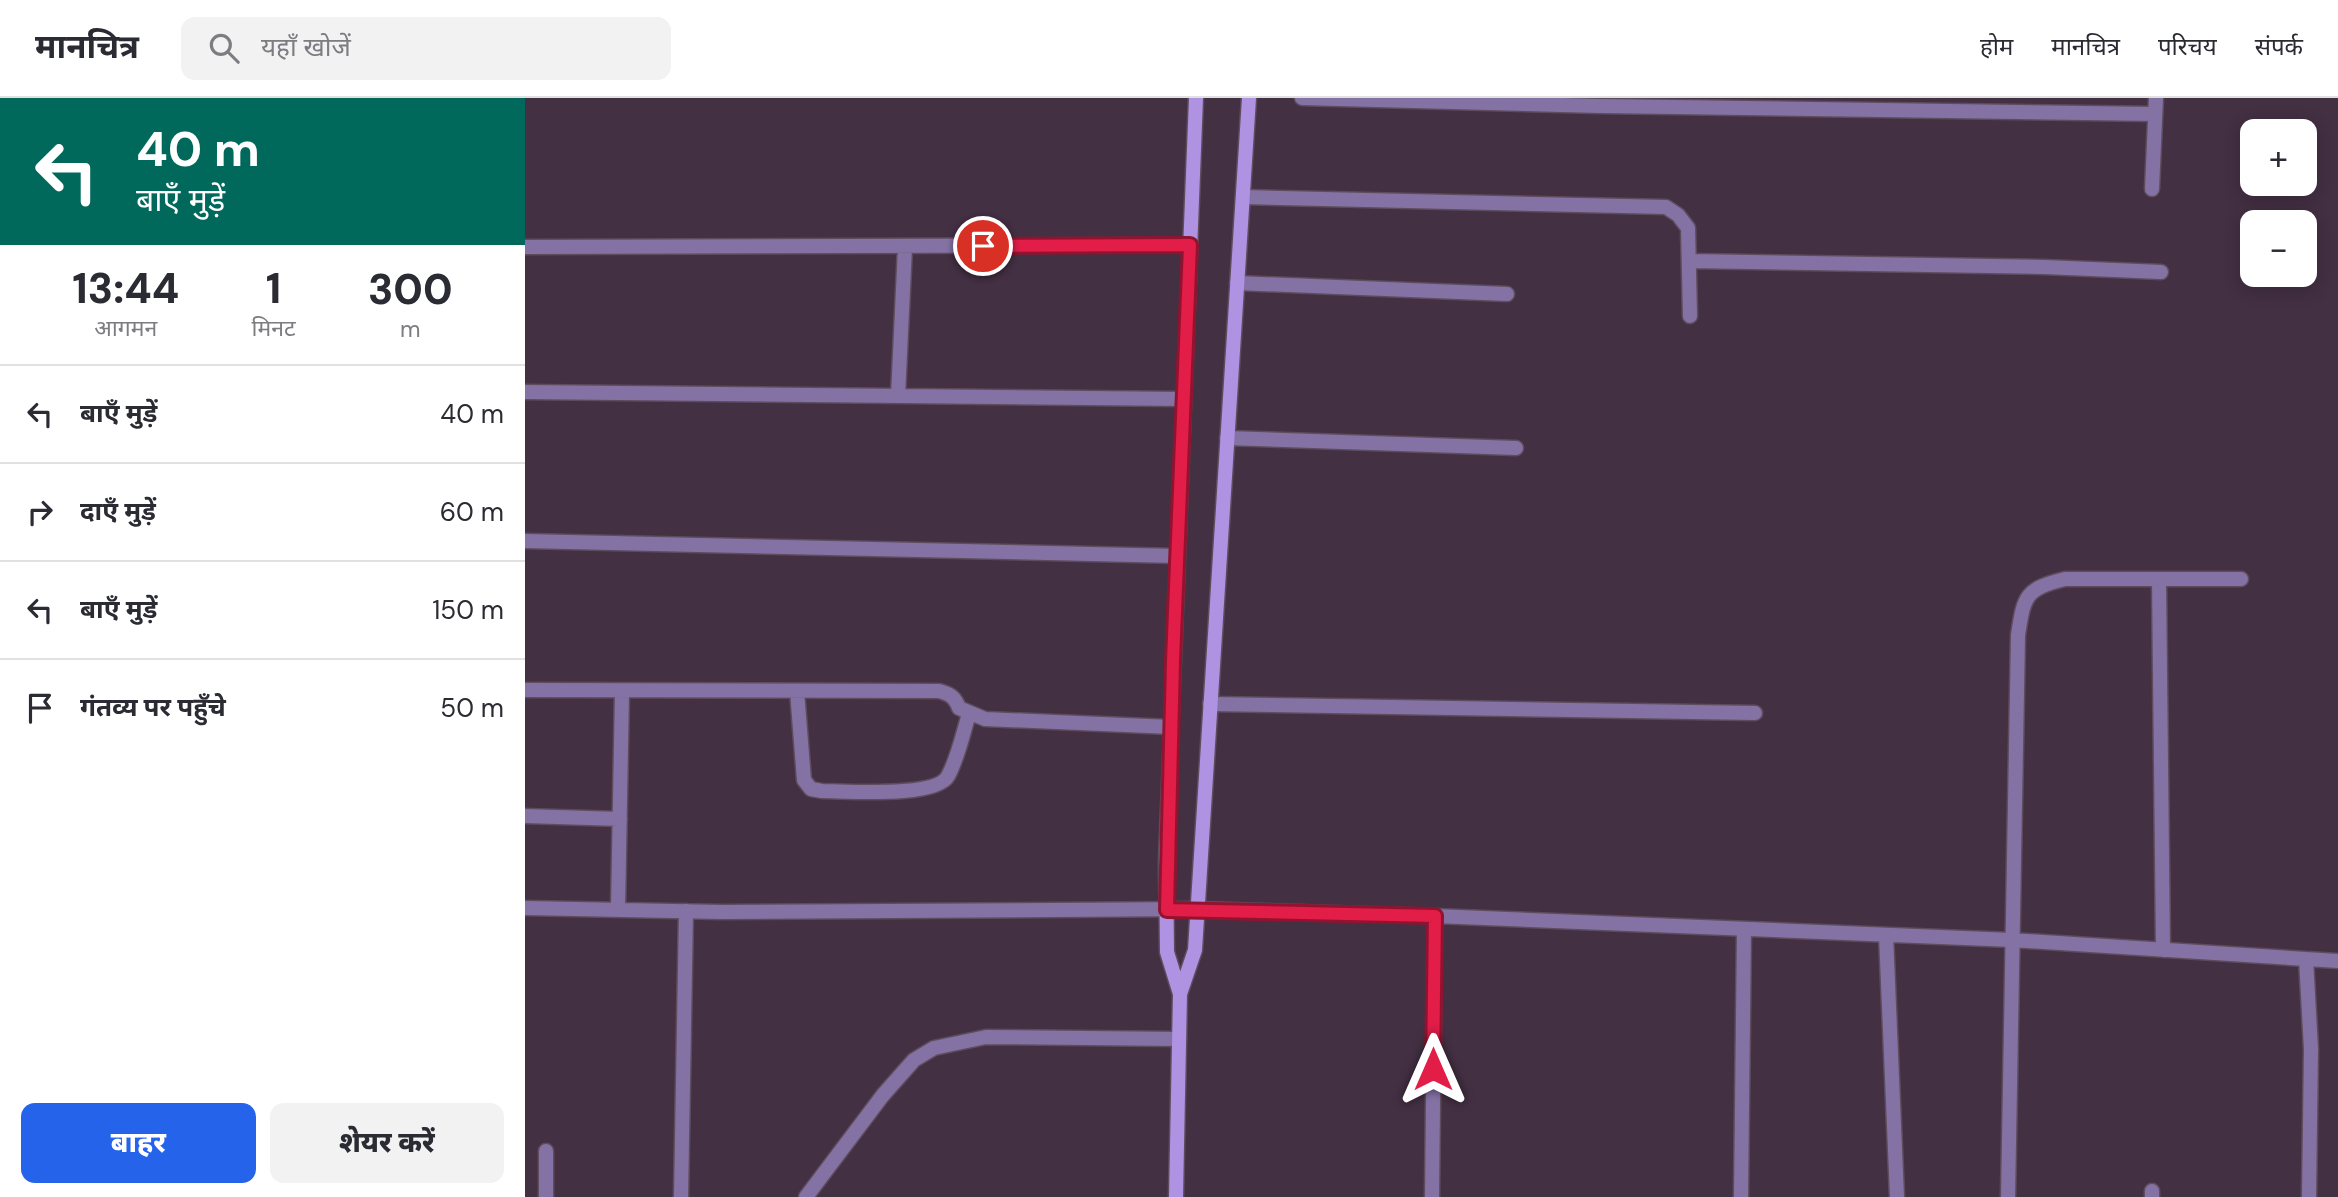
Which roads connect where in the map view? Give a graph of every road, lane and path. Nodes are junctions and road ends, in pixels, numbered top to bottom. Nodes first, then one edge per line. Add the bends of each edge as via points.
1 (1196, 98) edge
2 (1249, 98) edge
3 (1303, 98) edge
4 (2156, 98) edge
5 (1741, 103) edge
6 (2155, 114) junction
7 (2152, 189) dead end
8 (1243, 197) junction
9 (1190, 245) junction
10 (525, 247) edge
11 (905, 247) junction
12 (1690, 261) junction
13 (2161, 272) dead end
14 (1237, 283) junction
15 (1507, 294) dead end
16 (1690, 316) dead end
17 (525, 392) edge
18 (898, 396) junction
19 (1184, 399) junction
20 (1227, 438) junction
21 (1516, 448) dead end
22 (525, 541) edge
23 (1177, 555) junction
24 (2158, 579) junction
25 (2241, 579) dead end
26 (525, 690) edge
27 (797, 691) junction
28 (622, 692) junction
29 (1210, 704) junction
30 (1755, 713) dead end
31 (969, 714) junction
32 (1171, 727) junction
33 (525, 816) edge
34 (620, 819) junction
35 (525, 908) edge
36 (1197, 909) junction
37 (618, 910) junction
38 (1167, 910) junction
39 (685, 911) junction
40 (1435, 916) junction
41 (1744, 929) junction
42 (1886, 935) junction
43 (2013, 940) junction
44 (2163, 950) junction
45 (2306, 959) junction
46 (2338, 961) edge
47 (1180, 994) junction
48 (1179, 1040) junction
49 (546, 1151) dead end
50 (546, 1197) edge
51 (681, 1197) edge
52 (806, 1197) edge
53 (1176, 1197) edge
54 (1432, 1197) edge
55 (1741, 1197) edge
56 (1897, 1197) edge
57 (2008, 1197) edge
58 (2309, 1197) edge

1 - 9 street
2 - 8 street
3 - 5 street
4 - 6 street
5 - 6 street
6 - 7 street
8 - 12 street via 1666,207 1688,228
8 - 14 street
9 - 11 street
9 - 19 street
10 - 11 street
11 - 18 street
12 - 13 street
12 - 16 street
14 - 15 street
14 - 20 street
17 - 18 street
18 - 19 street
19 - 23 street
20 - 21 street
20 - 29 street
22 - 23 street
23 - 32 street
24 - 25 street
24 - 43 street via 2064,579 2038,586 2022,606
24 - 44 street
26 - 28 street
27 - 28 street
27 - 31 street via 939,691 949,694
27 - 31 street via 804,780 811,789 822,791 923,791 940,785 948,777
28 - 34 street
29 - 30 street
29 - 36 street
31 - 32 street via 985,719
32 - 38 street
33 - 34 street
34 - 37 street
35 - 37 street
36 - 38 street
36 - 40 street
36 - 47 street via 1195,950
37 - 39 street
38 - 39 street
38 - 47 street via 1167,952
39 - 51 street
40 - 41 street
40 - 54 street
41 - 42 street
41 - 55 street
42 - 43 street
42 - 56 street
43 - 44 street
43 - 57 street
44 - 45 street
45 - 46 street
45 - 58 street via 2311,1049
47 - 48 street
48 - 52 street via 986,1037 934,1048 914,1060 883,1095
48 - 53 street
49 - 50 street

